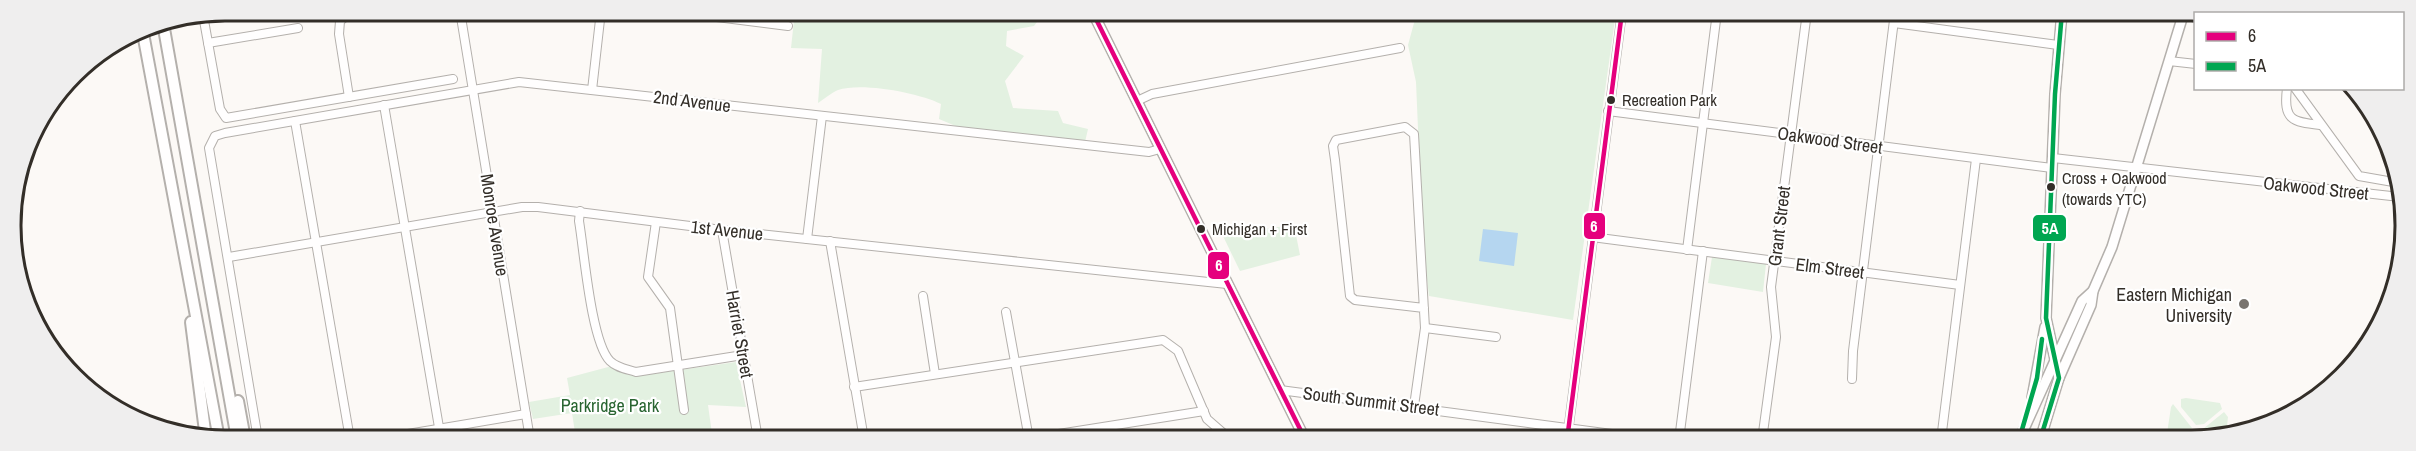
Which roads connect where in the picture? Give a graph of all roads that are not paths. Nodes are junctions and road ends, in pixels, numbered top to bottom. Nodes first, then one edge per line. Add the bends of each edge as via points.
1 (340, 21) edge
2 (462, 21) edge
3 (600, 21) edge
4 (748, 21) edge
5 (1097, 21) edge
6 (1621, 21) edge
7 (1716, 21) edge
8 (1806, 21) edge
9 (2061, 21) edge
10 (2181, 21) edge
11 (204, 23) edge
12 (1894, 23) joint
13 (788, 26) dead end
14 (298, 28) dead end
15 (164, 31) edge
16 (144, 38) edge
17 (208, 43) junction
18 (2058, 45) junction
19 (1400, 48) dead end
20 (2169, 61) junction
21 (2194, 64) edge
22 (453, 78) dead end
23 (473, 90) junction
24 (592, 90) junction
25 (2287, 90) edge
26 (2296, 90) edge
27 (349, 97) junction
28 (1137, 101) junction
29 (384, 105) junction
30 (1608, 111) junction
31 (822, 116) junction
32 (295, 122) junction
33 (1702, 123) junction
34 (2320, 125) junction
35 (1791, 134) junction
36 (1878, 146) junction
37 (1160, 149) junction
38 (1976, 159) junction
39 (2052, 163) junction
40 (2137, 167) junction
41 (2390, 181) edge
42 (2392, 195) edge
43 (580, 211) junction
44 (493, 212) junction
45 (656, 222) junction
46 (405, 228) junction
47 (722, 230) junction
48 (1592, 237) junction
49 (807, 238) junction
50 (830, 241) junction
51 (316, 243) junction
52 (1687, 250) junction
53 (1703, 251) junction
54 (229, 257) junction
55 (1775, 261) junction
56 (1863, 273) junction
57 (189, 280) junction
58 (1227, 284) junction
59 (1960, 285) junction
60 (2093, 291) junction
61 (923, 296) dead end
62 (1424, 308) junction
63 (1006, 312) dead end
64 (2046, 318) junction
65 (1425, 328) junction
66 (2068, 331) junction
67 (1496, 337) dead end
68 (221, 347) junction
69 (743, 355) junction
70 (1015, 362) junction
71 (2054, 362) junction
72 (677, 367) junction
73 (935, 374) junction
74 (2059, 378) junction
75 (1852, 379) dead end
76 (854, 387) junction
77 (1280, 390) junction
78 (1414, 406) junction
79 (684, 410) dead end
80 (1204, 411) junction
81 (526, 414) junction
82 (205, 428) edge
83 (1569, 428) junction
84 (217, 429) edge
85 (439, 429) junction
86 (235, 430) edge
87 (243, 430) edge
88 (257, 430) edge
89 (348, 430) edge
90 (433, 430) edge
91 (529, 430) edge
92 (756, 430) edge
93 (862, 430) edge
94 (1026, 430) edge
95 (1085, 430) edge
96 (1220, 430) edge
97 (1300, 430) edge
98 (1584, 430) edge
99 (1680, 430) edge
100 (1763, 430) edge
101 (1942, 430) edge
102 (2023, 430) edge
103 (2024, 430) edge
104 (2043, 430) edge

1 - 27 street
2 - 23 street, Monroe Avenue
3 - 24 street
4 - 13 street
5 - 28 main road
6 - 30 street
7 - 33 street
8 - 35 street, Grant Street
9 - 18 main road
10 - 20 main road
11 - 17 street
12 - 18 street
12 - 36 street
14 - 17 street
15 - 68 highway
16 - 57 highway
17 - 27 street via 222,116 233,118
18 - 39 main road
19 - 28 street via 1152,94
20 - 21 street
20 - 40 main road
22 - 27 street
23 - 24 street, 2nd Avenue via 519,82
23 - 29 street, 2nd Avenue
23 - 44 street, Monroe Avenue
24 - 31 street, 2nd Avenue
25 - 34 street via 2287,112 2291,119
26 - 34 street
28 - 37 main road
29 - 32 street, 2nd Avenue
29 - 46 street
30 - 33 street, Oakwood Street
30 - 48 street
31 - 37 street, 2nd Avenue via 1149,153
31 - 49 street
32 - 51 street
32 - 54 street, 2nd Avenue via 215,136 209,148
33 - 35 street, Oakwood Street
33 - 52 street
34 - 41 street, Oakwood Street via 2359,176
35 - 36 street, Oakwood Street
35 - 55 street, Grant Street
36 - 38 street, Oakwood Street
36 - 56 street
37 - 58 main road
38 - 39 street, Oakwood Street
38 - 59 street
39 - 40 street, Oakwood Street
39 - 64 main road
40 - 42 street, Oakwood Street
40 - 60 main road via 2112,247
43 - 44 street, 1st Avenue via 522,207
43 - 45 street, 1st Avenue
43 - 72 street via 596,329 609,360 636,372
44 - 46 street, 1st Avenue
44 - 81 street, Monroe Avenue
45 - 47 street, 1st Avenue
45 - 72 street via 648,277 670,308
46 - 51 street, 1st Avenue
46 - 85 street
47 - 49 street, 1st Avenue
47 - 69 street, Harriet Street
48 - 52 street, Elm Street
48 - 83 street
49 - 50 street, 1st Avenue
50 - 58 street, 1st Avenue
50 - 76 street
51 - 54 street, 1st Avenue
51 - 89 street
52 - 53 street, Elm Street
53 - 55 street, Elm Street
53 - 99 street
54 - 88 street
55 - 56 street, Elm Street
55 - 100 street, Grant Street via 1771,296 1776,337
56 - 59 street, Elm Street
56 - 75 street
57 - 82 highway
57 - 84 highway
58 - 77 main road
59 - 101 street
60 - 66 main road via 2082,301
60 - 74 main road via 2091,305
61 - 73 street
62 - 62 street via 1411,130 1406,127 1336,140 1333,146 1350,296 1355,300
62 - 65 street
63 - 70 street
64 - 66 main road via 2056,333
64 - 71 main road
64 - 102 main road via 2037,378
65 - 67 street
65 - 78 street
66 - 71 main road
68 - 86 highway
68 - 87 highway
69 - 72 street
69 - 92 street, Harriet Street
70 - 73 street
70 - 80 street via 1163,340 1178,351
70 - 94 street
71 - 74 main road
71 - 103 main road
72 - 79 street
73 - 76 street
74 - 104 main road
76 - 93 street
77 - 78 street, South Summit Street
77 - 97 main road
78 - 83 street, South Summit Street
80 - 95 street
80 - 96 street
81 - 85 street
81 - 91 street, Monroe Avenue
83 - 98 street, South Summit Street
85 - 90 street

